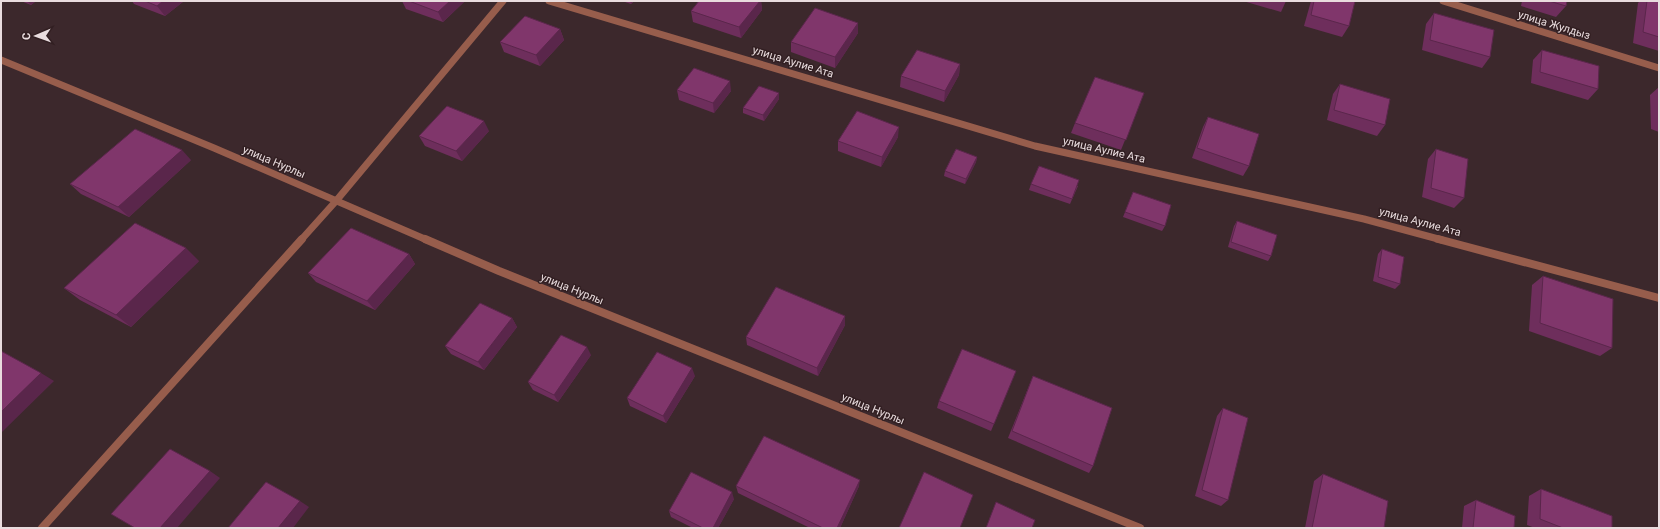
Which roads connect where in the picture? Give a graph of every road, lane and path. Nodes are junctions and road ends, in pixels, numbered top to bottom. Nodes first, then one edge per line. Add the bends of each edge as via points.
1 (503, 1) edge
2 (549, 1) edge
3 (1443, 1) edge
4 (1, 60) edge
5 (1659, 68) edge
6 (336, 201) junction
7 (1659, 298) edge
8 (42, 528) edge
9 (1140, 528) edge

1 - 6 street
2 - 7 street, улица Аулие Ата via 1035,146 1364,219
3 - 5 street, улица Жулдыз
4 - 6 street, улица Нурлы
6 - 8 street
6 - 9 street, улица Нурлы via 499,271

